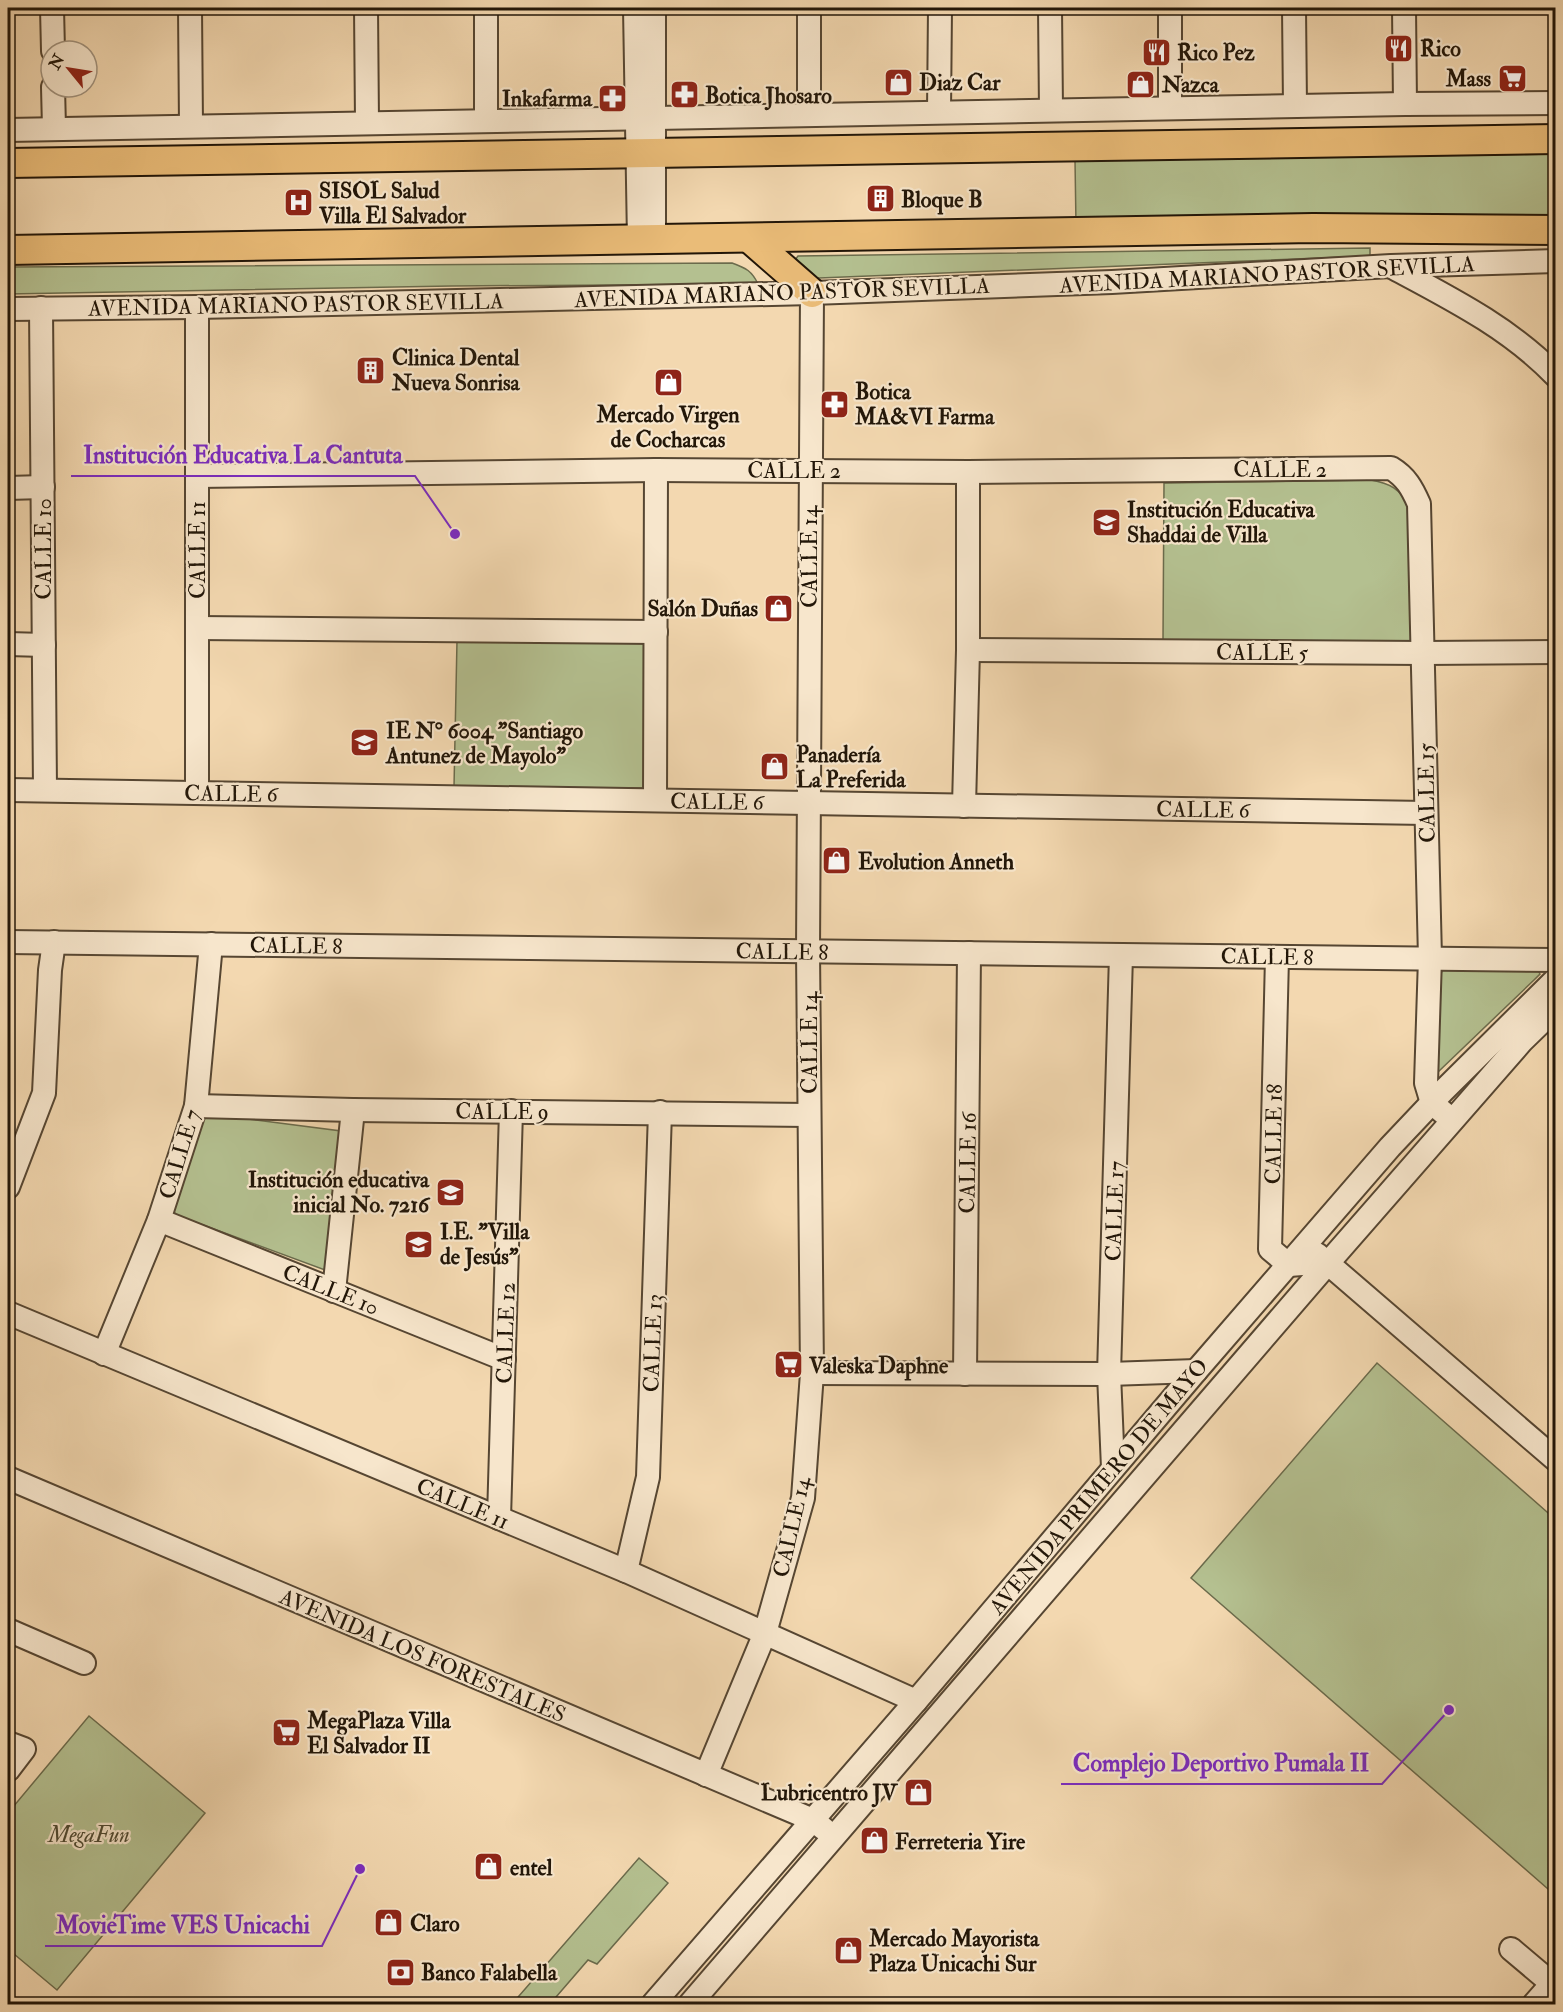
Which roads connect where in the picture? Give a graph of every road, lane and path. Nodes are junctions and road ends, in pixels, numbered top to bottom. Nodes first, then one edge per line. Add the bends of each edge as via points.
1 (52, 8) edge
2 (190, 8) edge
3 (366, 8) edge
4 (486, 8) edge
5 (635, 8) edge
6 (654, 8) edge
7 (809, 8) edge
8 (940, 8) edge
9 (1050, 8) edge
10 (1170, 8) edge
11 (1294, 8) edge
12 (1404, 8) edge
13 (53, 39) edge
14 (53, 99) edge
15 (1556, 103) edge
16 (1405, 104) junction
17 (1295, 106) junction
18 (1170, 108) junction
19 (1051, 110) junction
20 (939, 112) junction
21 (809, 114) junction
22 (646, 117) junction
23 (486, 120) junction
24 (367, 122) junction
25 (191, 126) junction
26 (54, 128) junction
27 (8, 130) edge
28 (1556, 139) edge
29 (646, 153) junction
30 (8, 163) edge
31 (1556, 230) edge
32 (749, 238) junction
33 (647, 240) junction
34 (8, 250) edge
35 (1556, 261) edge
36 (1391, 266) junction
37 (812, 293) junction
38 (197, 307) junction
39 (41, 308) junction
40 (8, 309) edge
41 (1556, 376) edge
42 (1390, 468) joint
43 (657, 470) junction
44 (810, 470) junction
45 (968, 472) junction
46 (197, 476) junction
47 (8, 488) edge
48 (43, 488) junction
49 (197, 628) junction
50 (656, 632) junction
51 (8, 644) edge
52 (44, 645) junction
53 (968, 650) junction
54 (1556, 652) edge
55 (1424, 653) junction
56 (8, 790) edge
57 (45, 790) junction
58 (197, 792) junction
59 (655, 800) junction
60 (808, 803) junction
61 (964, 806) junction
62 (1426, 813) junction
63 (8, 942) edge
64 (54, 942) junction
65 (211, 944) junction
66 (808, 951) junction
67 (969, 953) junction
68 (1121, 955) junction
69 (1276, 957) junction
70 (1430, 958) junction
71 (1556, 960) edge
72 (1556, 979) edge
73 (1556, 1008) edge
74 (1432, 1103) junction
75 (196, 1106) junction
76 (354, 1110) junction
77 (511, 1111) junction
78 (660, 1112) junction
79 (809, 1115) junction
80 (1452, 1120) junction
81 (8, 1187) edge
82 (159, 1220) junction
83 (1306, 1245) junction
84 (1328, 1263) junction
85 (1289, 1265) junction
86 (334, 1291) junction
87 (8, 1313) edge
88 (104, 1354) junction
89 (504, 1359) junction
90 (1196, 1371) junction
91 (812, 1373) junction
92 (965, 1374) junction
93 (1109, 1374) junction
94 (1556, 1460) edge
95 (1113, 1468) junction
96 (8, 1478) edge
97 (499, 1518) junction
98 (626, 1571) junction
99 (8, 1630) edge
100 (765, 1634) junction
101 (84, 1664) dead end
102 (916, 1701) junction
103 (8, 1743) edge
104 (8, 1770) edge
105 (706, 1775) junction
106 (813, 1820) junction
107 (835, 1838) junction
108 (1511, 1949) dead end
109 (1554, 1983) edge
110 (653, 2004) edge
111 (690, 2004) edge
112 (1534, 2004) edge

1 - 13 street
2 - 25 street
3 - 24 street
4 - 23 street
5 - 22 street
6 - 22 street
7 - 21 street
8 - 20 street
9 - 19 street
10 - 18 street
11 - 17 street
12 - 16 street
14 - 26 street
15 - 16 street
16 - 17 street
17 - 18 street
18 - 19 street
19 - 20 street
20 - 21 street
21 - 22 street
22 - 23 street
22 - 29 street
23 - 24 street
24 - 25 street
25 - 26 street
26 - 27 street
28 - 29 main road
29 - 30 main road
29 - 33 street
31 - 32 main road, AVENIDA MARIANO PASTOR SEVILLA via 1313,228
32 - 33 main road, AVENIDA MARIANO PASTOR SEVILLA
32 - 37 main road
33 - 34 main road, AVENIDA MARIANO PASTOR SEVILLA
35 - 36 street, AVENIDA MARIANO PASTOR SEVILLA
36 - 37 street, AVENIDA MARIANO PASTOR SEVILLA via 1123,282
36 - 41 street via 1492,324
37 - 38 street, AVENIDA MARIANO PASTOR SEVILLA
37 - 44 street, CALLE 14
38 - 39 street, AVENIDA MARIANO PASTOR SEVILLA
38 - 46 street, CALLE 11
39 - 40 street, AVENIDA MARIANO PASTOR SEVILLA
39 - 48 street, CALLE 10
42 - 45 street, CALLE 2
42 - 55 street, CALLE 15 via 1401,473 1411,485 1419,504
43 - 44 street, CALLE 2
43 - 46 street, CALLE 2
43 - 50 street
44 - 45 street, CALLE 2
44 - 60 street, CALLE 14
45 - 53 street
46 - 49 street, CALLE 11
47 - 48 street
48 - 52 street, CALLE 10
49 - 50 street
49 - 58 street, CALLE 11
50 - 59 street
51 - 52 street
52 - 57 street, CALLE 10
53 - 55 street, CALLE 5
53 - 61 street
54 - 55 street, CALLE 5
55 - 62 street, CALLE 15
56 - 57 street, CALLE 6
57 - 58 street, CALLE 6
58 - 59 street, CALLE 6
59 - 60 street, CALLE 6
60 - 61 street, CALLE 6
60 - 66 street, CALLE 14
61 - 62 street, CALLE 6
62 - 70 street, CALLE 15
63 - 64 street, CALLE 8
64 - 65 street, CALLE 8
64 - 81 street via 44,1093
65 - 66 street, CALLE 8
65 - 75 street, CALLE 7
66 - 67 street, CALLE 8
66 - 79 street, CALLE 14
67 - 68 street, CALLE 8
67 - 92 street, CALLE 16
68 - 69 street, CALLE 8
68 - 93 street, CALLE 17
69 - 70 street, CALLE 8
69 - 85 street, CALLE 18 via 1270,1249
70 - 71 street, CALLE 8
70 - 74 street, CALLE 15 via 1426,1083
72 - 74 street, AVENIDA PRIMERO DE MAYO
73 - 80 street, AVENIDA PRIMERO DE MAYO
74 - 80 street
74 - 83 street, AVENIDA PRIMERO DE MAYO
75 - 76 street, CALLE 9
75 - 82 street, CALLE 7
76 - 77 street, CALLE 9
76 - 86 street
77 - 78 street, CALLE 9
77 - 89 street, CALLE 12
78 - 79 street, CALLE 9
78 - 98 street, CALLE 13 via 648,1477
79 - 91 street, CALLE 14
80 - 84 street, AVENIDA PRIMERO DE MAYO
82 - 86 street, CALLE 10
82 - 88 street, CALLE 7
83 - 84 street
83 - 85 street, AVENIDA PRIMERO DE MAYO
84 - 85 street
84 - 94 street
84 - 107 street, AVENIDA PRIMERO DE MAYO
85 - 90 street, AVENIDA PRIMERO DE MAYO
86 - 89 street, CALLE 10
87 - 88 street, CALLE 11
88 - 97 street, CALLE 11
89 - 97 street, CALLE 12
90 - 93 street
90 - 95 street, AVENIDA PRIMERO DE MAYO
91 - 92 street
91 - 100 street, CALLE 14 via 803,1498
92 - 93 street
93 - 95 street, CALLE 17
95 - 102 street, AVENIDA PRIMERO DE MAYO
96 - 105 street, AVENIDA LOS FORESTALES
97 - 98 street, CALLE 11
98 - 100 street, CALLE 11
99 - 101 street
100 - 102 street, CALLE 11
100 - 105 street, CALLE 14
102 - 106 street, AVENIDA PRIMERO DE MAYO
103 - 104 street via 24,1749
105 - 106 street, AVENIDA LOS FORESTALES
106 - 107 street, AVENIDA LOS FORESTALES
106 - 110 street, AVENIDA PRIMERO DE MAYO
107 - 111 street, AVENIDA PRIMERO DE MAYO
108 - 109 street
109 - 112 street

